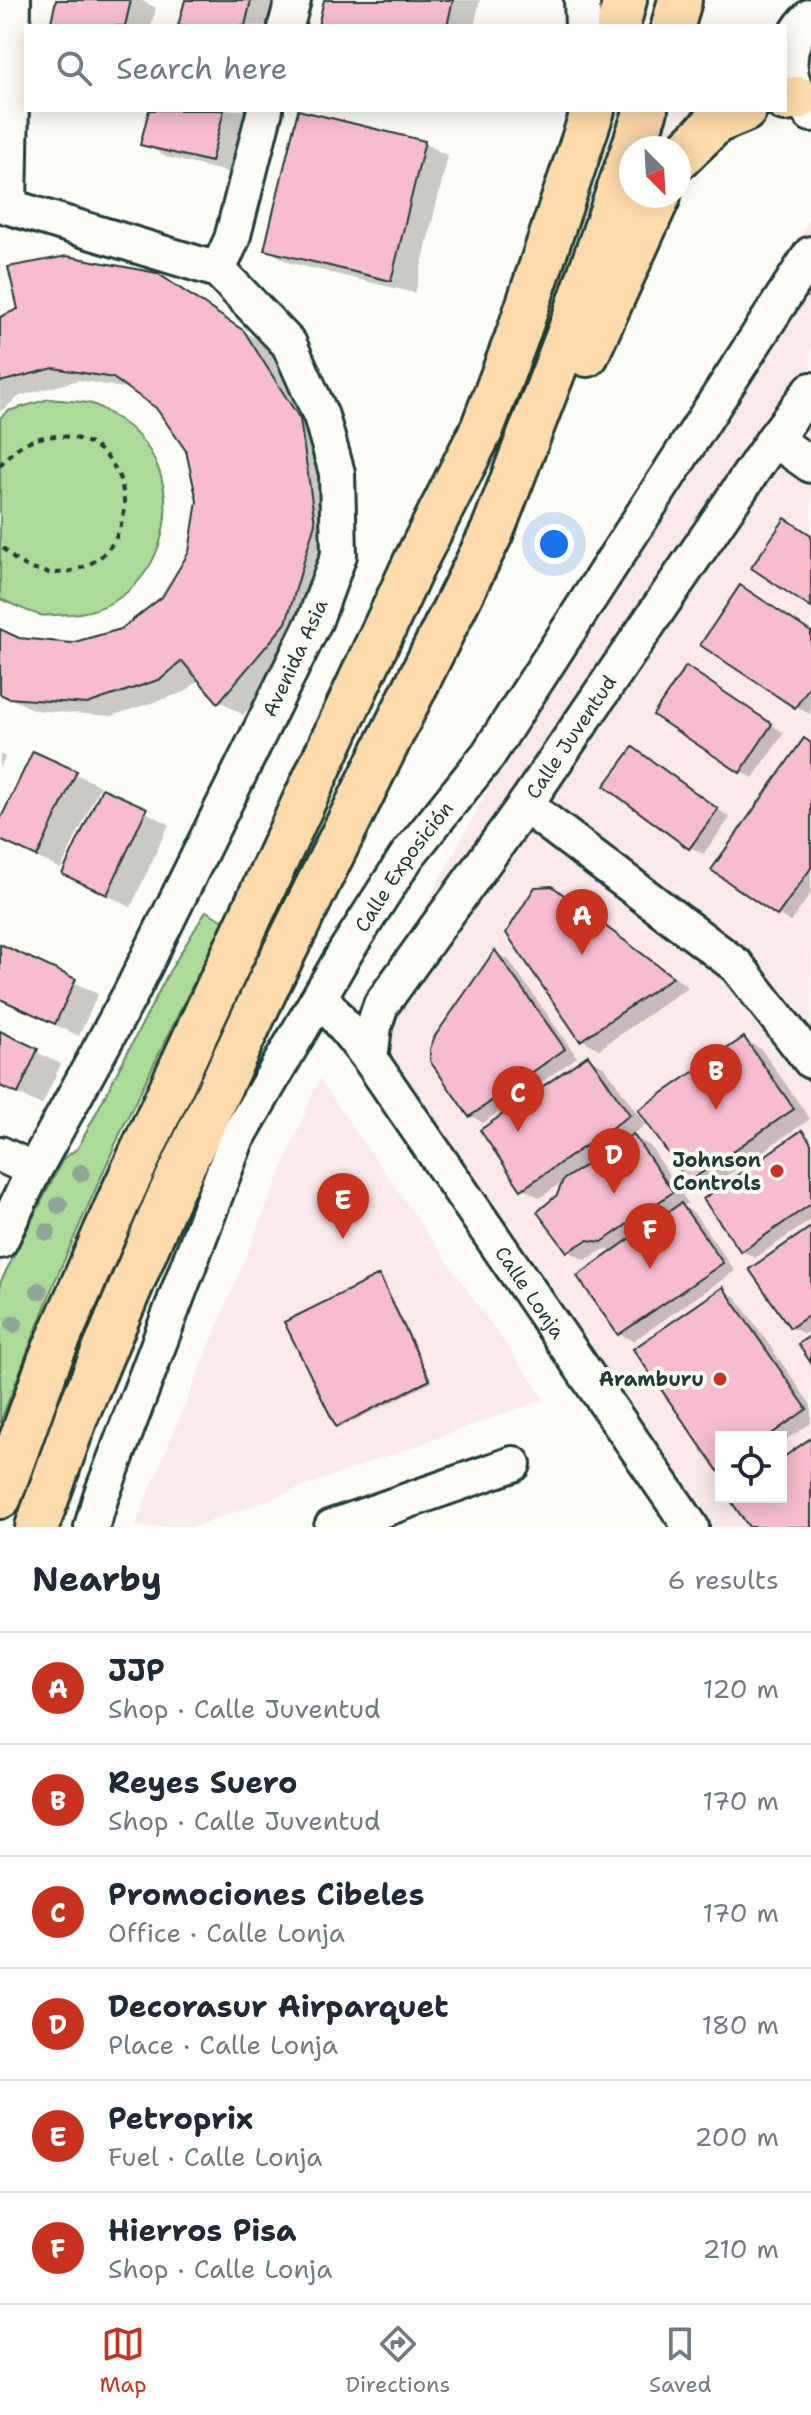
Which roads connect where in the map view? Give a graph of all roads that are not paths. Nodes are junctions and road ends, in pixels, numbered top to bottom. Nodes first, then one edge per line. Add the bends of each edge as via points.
1 (13, 0) edge
2 (293, 0) edge
3 (582, 0) edge
4 (598, 0) edge
5 (625, 0) edge
6 (680, 0) edge
7 (811, 16) edge
8 (287, 24) edge
9 (583, 24) edge
10 (593, 24) edge
11 (619, 24) edge
12 (674, 24) edge
13 (798, 104) edge
14 (264, 112) edge
15 (570, 112) edge
16 (592, 112) edge
17 (645, 112) edge
18 (740, 112) edge
19 (637, 136) edge
20 (691, 146) edge
21 (619, 189) edge
22 (5, 204) edge
23 (654, 208) edge
24 (811, 254) edge
25 (218, 270) junction
26 (518, 334) junction
27 (811, 390) edge
28 (774, 439) junction
29 (811, 465) edge
30 (492, 532) junction
31 (525, 805) junction
32 (381, 1005) junction
33 (328, 1006) junction
34 (370, 1059) junction
35 (811, 1061) edge
36 (0, 1154) edge
37 (34, 1170) junction
38 (0, 1241) edge
39 (513, 1464) dead end
40 (0, 1497) edge
41 (37, 1527) edge
42 (92, 1527) edge
43 (332, 1527) edge
44 (691, 1527) edge

1 - 22 street
2 - 8 street
3 - 9 street
4 - 10 main road
5 - 11 main road
6 - 12 main road
7 - 13 street via 793,40 789,60
14 - 25 street via 232,239
15 - 26 main road
16 - 26 main road
17 - 19 main road
18 - 20 main road via 716,122
21 - 30 main road
22 - 25 street, Avenida Asia
23 - 30 main road via 563,410
24 - 33 street, Calle Exposición via 488,755 407,856 346,951
25 - 37 street, Avenida Asia via 289,344 321,416 337,473 339,555 308,634 131,993
26 - 40 main road via 482,429 415,562 114,1212 49,1361
27 - 28 street, Calle Juventud
28 - 29 street
28 - 31 street, Calle Juventud
30 - 41 main road via 165,1205 77,1415
31 - 32 street
31 - 35 street, Calle Juventud via 737,966
32 - 33 street via 343,1018
32 - 34 street
33 - 34 street, Calle Lonja
33 - 42 street, Calle Exposición via 236,1140
34 - 44 street, Calle Lonja
36 - 37 street
37 - 38 street, Avenida Asia
39 - 43 street

